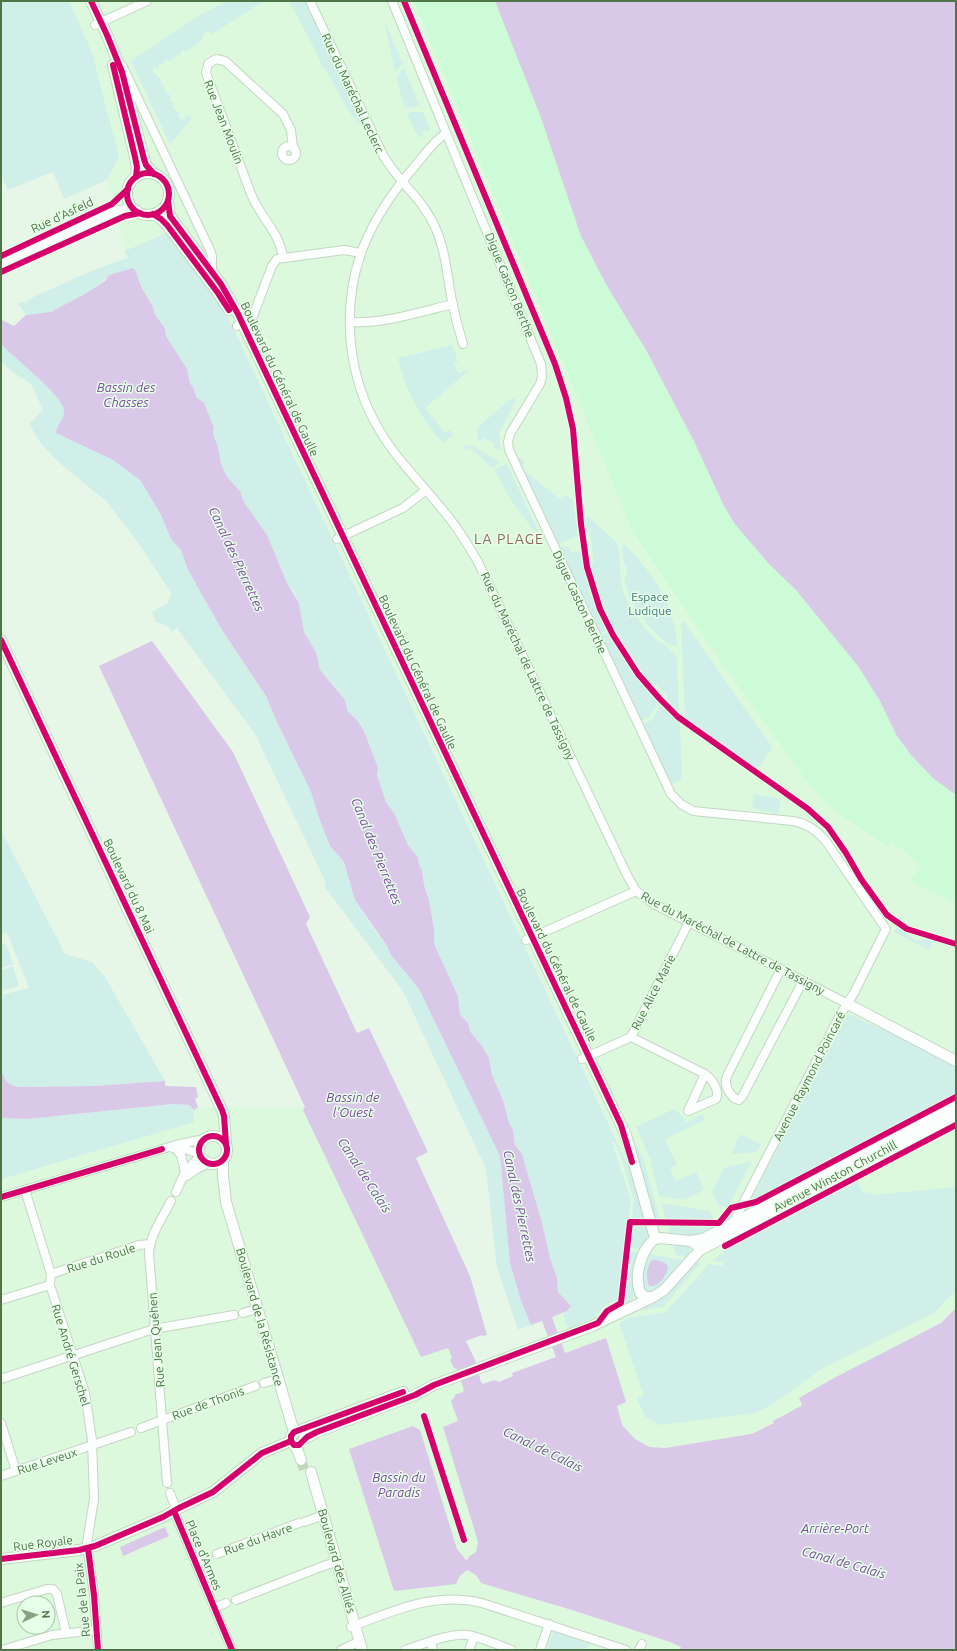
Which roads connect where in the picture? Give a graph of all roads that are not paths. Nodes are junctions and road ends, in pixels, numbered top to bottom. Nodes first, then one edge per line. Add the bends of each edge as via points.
1 (84, 1) edge
2 (91, 1) edge
3 (147, 1) edge
4 (310, 1) edge
5 (392, 1) edge
6 (98, 24) junction
7 (116, 57) junction
8 (144, 108) junction
9 (128, 109) junction
10 (446, 133) junction
11 (293, 148) dead end
12 (154, 174) junction
13 (136, 177) junction
14 (402, 182) junction
15 (128, 194) junction
16 (168, 201) junction
17 (112, 212) junction
18 (137, 212) junction
19 (152, 214) junction
20 (361, 253) junction
21 (283, 257) junction
22 (1, 265) edge
23 (212, 272) junction
24 (453, 304) junction
25 (350, 322) junction
26 (240, 325) junction
27 (463, 344) dead end
28 (426, 490) junction
29 (340, 538) junction
30 (1, 640) edge
31 (636, 891) junction
32 (689, 922) junction
33 (886, 929) joint
34 (529, 939) junction
35 (781, 969) junction
36 (803, 981) junction
37 (846, 1003) junction
38 (631, 1037) junction
39 (586, 1058) junction
40 (956, 1061) edge
41 (705, 1074) junction
42 (216, 1099) junction
43 (956, 1106) edge
44 (956, 1116) edge
45 (207, 1137) junction
46 (226, 1144) junction
47 (175, 1148) junction
48 (162, 1149) junction
49 (200, 1155) junction
50 (224, 1160) junction
51 (210, 1163) junction
52 (185, 1172) junction
53 (182, 1180) junction
54 (25, 1190) junction
55 (176, 1192) dead end
56 (1, 1197) edge
57 (171, 1201) dead end
58 (226, 1202) junction
59 (733, 1223) junction
60 (655, 1238) junction
61 (691, 1241) junction
62 (150, 1244) junction
63 (697, 1253) junction
64 (51, 1274) junction
65 (50, 1285) junction
66 (639, 1292) junction
67 (653, 1297) junction
68 (1, 1300) edge
69 (257, 1309) junction
70 (623, 1311) junction
71 (243, 1313) dead end
72 (234, 1315) dead end
73 (154, 1329) junction
74 (73, 1356) junction
75 (1, 1379) edge
76 (278, 1379) junction
77 (264, 1383) dead end
78 (255, 1386) dead end
79 (162, 1420) junction
80 (1, 1424) edge
81 (140, 1428) dead end
82 (131, 1432) dead end
83 (297, 1439) junction
84 (93, 1446) junction
85 (304, 1460) tunnel mouth
86 (16, 1471) junction
87 (308, 1473) tunnel mouth
88 (1, 1476) edge
89 (167, 1483) dead end
90 (170, 1493) dead end
91 (175, 1510) junction
92 (321, 1516) junction
93 (88, 1548) junction
94 (217, 1554) dead end
95 (207, 1558) dead end
96 (1, 1559) edge
97 (335, 1562) junction
98 (196, 1563) junction
99 (236, 1600) dead end
100 (1, 1603) edge
101 (226, 1603) dead end
102 (214, 1608) junction
103 (549, 1624) junction
104 (353, 1626) junction
105 (97, 1630) junction
106 (66, 1633) junction
107 (474, 1637) junction
108 (359, 1646) edge
109 (432, 1646) edge
110 (2, 1650) edge
111 (98, 1650) edge
112 (232, 1650) edge
113 (341, 1650) edge
114 (405, 1650) edge
115 (469, 1650) edge
116 (512, 1650) edge
117 (540, 1650) edge
118 (626, 1650) edge

1 - 6 street
2 - 6 street
3 - 6 street
4 - 14 street, Rue du Maréchal Leclerc via 383,155
5 - 10 street, Digue Gaston Berthe
6 - 7 street
6 - 9 street
7 - 8 street
7 - 9 street
8 - 9 street via 139,106
8 - 23 street via 210,250
9 - 12 street via 146,165
9 - 13 street via 137,164
10 - 14 street, Rue du Maréchal de Lattre de Tassigny via 435,142
10 - 33 street, Digue Gaston Berthe via 542,364 540,384 510,434 509,450 671,794 680,804 693,811 793,821 812,828 825,840
11 - 21 street, Rue Jean Moulin via 290,125 280,110 225,61 216,59 208,64 206,73 252,198 279,239
12 - 13 street via 143,173
12 - 16 street via 167,184
13 - 15 street via 130,183
14 - 20 street, Rue du Maréchal de Lattre de Tassigny via 379,214
14 - 24 street, Rue du Maréchal Leclerc via 418,200 435,227 446,259
15 - 17 street, Rue d'Asfeld
15 - 18 street via 129,202
16 - 19 street via 161,211
16 - 23 street, Boulevard du Général de Gaulle via 170,216
17 - 18 street, Rue d'Asfeld
17 - 22 street, Rue d'Asfeld
18 - 19 street
19 - 26 street, Boulevard du Général de Gaulle via 167,225
20 - 21 street via 344,250
20 - 25 street, Rue du Maréchal de Lattre de Tassigny via 352,294
21 - 26 street via 273,263 255,313
23 - 26 street, Boulevard du Général de Gaulle via 228,294
24 - 25 street via 391,318 362,323
24 - 27 street, Rue du Maréchal Leclerc
25 - 28 street, Rue du Maréchal de Lattre de Tassigny via 356,373 370,411 389,445
26 - 29 street, Boulevard du Général de Gaulle
28 - 29 street via 403,508
28 - 31 street, Rue du Maréchal de Lattre de Tassigny via 455,526 485,574
29 - 34 street, Boulevard du Général de Gaulle
30 - 42 street, Boulevard du 8 Mai
31 - 32 street, Rue du Maréchal de Lattre de Tassigny via 654,904
31 - 34 street
32 - 35 street, Rue du Maréchal de Lattre de Tassigny
32 - 38 street, Rue Alice Marie
33 - 37 street, Avenue Raymond Poincaré via 854,993
34 - 39 street, Boulevard du Général de Gaulle
35 - 36 street, Rue du Maréchal de Lattre de Tassigny
35 - 36 street via 727,1076 725,1082 734,1098 739,1100 742,1097
36 - 37 street, Rue du Maréchal de Lattre de Tassigny
37 - 40 street, Rue du Maréchal de Lattre de Tassigny
37 - 59 street, Avenue Raymond Poincaré
38 - 39 street, Rue Alice Marie
38 - 41 street
39 - 60 street, Boulevard du Général de Gaulle via 632,1162
41 - 41 street via 702,1080 688,1111 716,1099 717,1091 712,1080
42 - 45 street, Boulevard du 8 Mai via 219,1122
42 - 46 street, Boulevard du 8 Mai via 224,1114
43 - 59 street, Avenue Winston Churchill
44 - 63 street, Avenue Winston Churchill
45 - 46 street via 220,1137
45 - 48 street
45 - 49 street via 200,1145
46 - 50 street
47 - 48 street
47 - 49 street
47 - 52 street via 182,1155
48 - 54 street
49 - 51 street via 203,1160
49 - 52 street
50 - 51 street
50 - 58 street, Boulevard de la Résistance
51 - 53 street
51 - 58 street, Boulevard de la Résistance
52 - 53 street
53 - 55 street
54 - 56 street
54 - 64 street, Rue André Gerschel
57 - 62 street, Rue Jean Quéhen
58 - 69 street, Boulevard de la Résistance
59 - 61 street, Avenue Winston Churchill via 703,1239
60 - 61 street
60 - 66 street via 649,1244 639,1265
61 - 63 street via 696,1245
62 - 64 street, Rue du Roule via 139,1245
62 - 73 street, Rue Jean Quéhen
63 - 67 street via 664,1290
64 - 65 street, Rue André Gerschel
65 - 68 street
65 - 74 street, Rue André Gerschel
66 - 67 street via 645,1297
66 - 70 street via 635,1301
67 - 70 street
69 - 71 street
69 - 76 street, Boulevard de la Résistance
70 - 83 street via 572,1334 486,1366 434,1385 404,1392
72 - 73 street
73 - 74 street
73 - 79 street, Rue Jean Quéhen
74 - 75 street
74 - 84 street, Rue André Gerschel via 85,1393
76 - 77 street
76 - 83 street, Boulevard de la Résistance
78 - 79 street, Rue de Thonis
79 - 81 street, Rue de Thonis
79 - 89 street, Rue Jean Quéhen
80 - 86 street
82 - 84 street, Rue Leveux
83 - 85 street
83 - 91 street via 262,1453 216,1491
84 - 86 street, Rue Leveux
84 - 93 street, Rue André Gerschel via 94,1499
86 - 88 street, Rue Leveux
87 - 92 street, Boulevard des Alliés
90 - 91 street
91 - 93 street, Place d'Armes via 153,1522
91 - 98 street, Place d'Armes
92 - 94 street, Rue du Havre
92 - 97 street, Boulevard des Alliés
93 - 96 street, Rue Royale
93 - 105 street, Rue de la Paix
95 - 98 street
97 - 99 street
97 - 104 street, Boulevard des Alliés
98 - 102 street, Place d'Armes
100 - 106 street via 53,1589 57,1594
101 - 102 street
102 - 112 street, Place d'Armes
103 - 104 street via 482,1603 444,1598 425,1601
103 - 117 street
103 - 118 street
104 - 108 street, Boulevard des Alliés
105 - 106 street
105 - 111 street, Rue de la Paix
106 - 110 street
107 - 109 street via 458,1635
107 - 115 street
107 - 116 street
108 - 113 street
109 - 114 street

